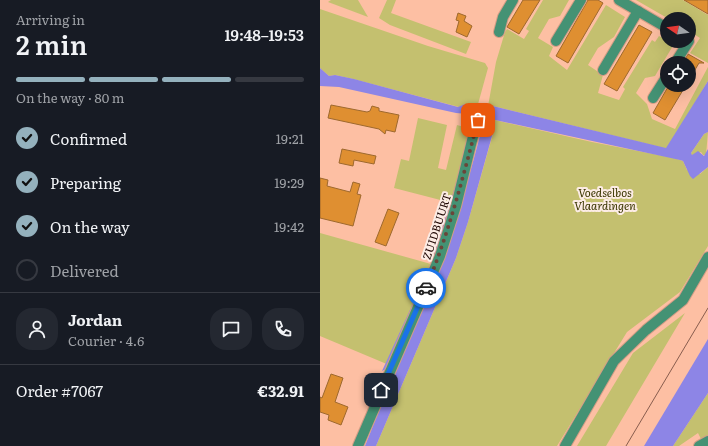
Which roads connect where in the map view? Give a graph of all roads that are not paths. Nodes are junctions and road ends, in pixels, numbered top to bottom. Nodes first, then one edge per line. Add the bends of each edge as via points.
1 (513, 0) edge
2 (581, 0) edge
3 (619, 0) edge
4 (638, 11) junction
5 (660, 24) edge
6 (499, 32) dead end
7 (556, 41) dead end
8 (603, 70) dead end
9 (660, 87) edge
10 (653, 98) dead end
11 (478, 120) dead end
12 (708, 257) edge
13 (708, 441) edge
14 (358, 446) edge
15 (565, 446) edge
16 (699, 446) edge

1 - 6 street via 503,17
2 - 7 street
3 - 4 street
4 - 5 street
4 - 8 street
9 - 10 street
11 - 14 street, ZUIDBUURT via 440,256
12 - 15 street via 683,300 646,330 614,361
13 - 16 street

